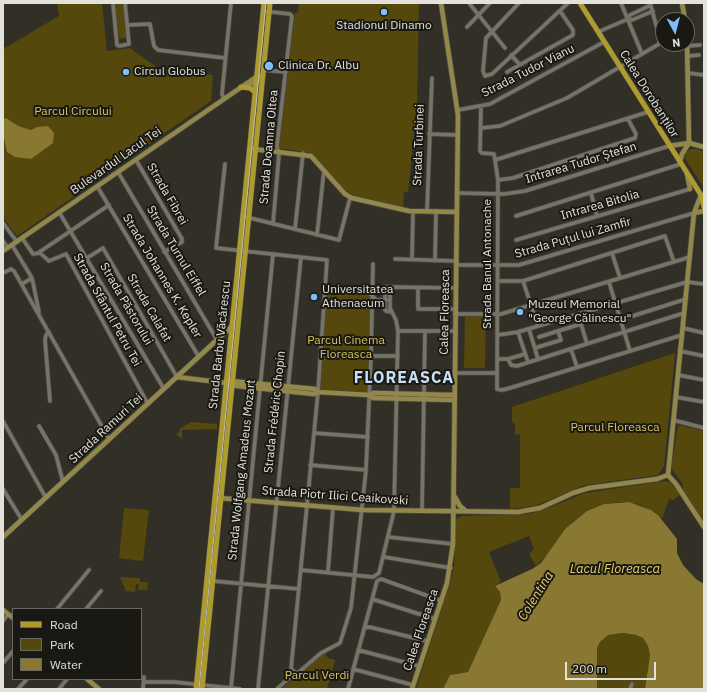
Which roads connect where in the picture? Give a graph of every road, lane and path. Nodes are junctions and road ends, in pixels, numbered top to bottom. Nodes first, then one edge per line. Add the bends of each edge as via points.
1 (113, 3) edge
2 (125, 3) edge
3 (231, 3) edge
4 (264, 3) edge
5 (270, 3) edge
6 (441, 3) edge
7 (469, 3) edge
8 (490, 3) edge
9 (519, 3) edge
10 (568, 3) edge
11 (580, 3) edge
12 (621, 3) edge
13 (651, 4) edge
14 (263, 11) junction
15 (560, 11) junction
16 (652, 11) junction
17 (269, 12) junction
18 (479, 14) junction
19 (628, 19) junction
20 (128, 25) junction
21 (467, 28) dead end
22 (492, 31) junction
23 (598, 32) junction
24 (604, 42) junction
25 (695, 45) edge
26 (700, 45) dead end
27 (505, 48) dead end
28 (688, 52) edge
29 (642, 54) junction
30 (511, 55) junction
31 (699, 55) dead end
32 (688, 56) junction
33 (225, 58) junction
34 (520, 65) junction
35 (620, 68) junction
36 (263, 72) junction
37 (286, 72) junction
38 (507, 72) dead end
39 (688, 73) junction
40 (257, 75) junction
41 (704, 75) edge
42 (432, 78) dead end
43 (256, 82) junction
44 (241, 87) junction
45 (255, 92) junction
46 (224, 99) junction
47 (481, 106) junction
48 (458, 110) junction
49 (648, 112) junction
50 (628, 119) junction
51 (481, 128) junction
52 (428, 134) junction
53 (458, 134) junction
54 (689, 143) junction
55 (669, 146) junction
56 (704, 147) edge
57 (249, 148) junction
58 (256, 149) junction
59 (279, 151) junction
60 (303, 154) junction
61 (136, 160) junction
62 (495, 160) junction
63 (680, 163) junction
64 (225, 164) dead end
65 (324, 170) junction
66 (118, 172) junction
67 (687, 174) junction
68 (498, 180) junction
69 (97, 186) junction
70 (690, 189) joint
71 (457, 193) junction
72 (591, 193) junction
73 (498, 194) junction
74 (703, 196) edge
75 (350, 198) junction
76 (109, 205) junction
77 (704, 207) edge
78 (413, 211) junction
79 (427, 211) junction
80 (436, 211) junction
81 (59, 212) junction
82 (457, 212) junction
83 (694, 213) junction
84 (242, 216) junction
85 (516, 216) dead end
86 (597, 216) junction
87 (248, 218) junction
88 (3, 222) edge
89 (273, 224) junction
90 (295, 229) junction
91 (70, 230) junction
92 (317, 235) junction
93 (22, 238) junction
94 (516, 240) dead end
95 (3, 241) edge
96 (17, 242) junction
97 (10, 246) junction
98 (239, 250) junction
99 (3, 251) edge
100 (245, 251) junction
101 (164, 252) junction
102 (38, 253) junction
103 (273, 254) junction
104 (612, 254) junction
105 (300, 257) junction
106 (87, 258) junction
107 (690, 258) junction
108 (395, 259) dead end
109 (412, 259) junction
110 (435, 261) junction
111 (674, 262) junction
112 (456, 263) junction
113 (373, 264) dead end
114 (498, 266) junction
115 (3, 273) edge
116 (32, 278) junction
117 (620, 278) junction
118 (498, 281) junction
119 (523, 281) junction
120 (609, 282) junction
121 (687, 282) junction
122 (22, 284) junction
123 (704, 284) edge
124 (390, 287) junction
125 (325, 288) junction
126 (418, 288) junction
127 (456, 288) junction
128 (372, 295) junction
129 (686, 299) junction
130 (384, 300) junction
131 (390, 300) junction
132 (615, 303) junction
133 (531, 305) junction
134 (392, 312) junction
135 (455, 312) junction
136 (684, 313) junction
137 (498, 314) junction
138 (40, 315) junction
139 (620, 320) junction
140 (232, 326) junction
141 (538, 326) junction
142 (683, 328) junction
143 (529, 329) junction
144 (398, 331) junction
145 (426, 331) junction
146 (455, 331) junction
147 (558, 331) junction
148 (49, 332) junction
149 (518, 332) junction
150 (624, 332) junction
151 (704, 333) edge
152 (222, 335) junction
153 (231, 335) junction
154 (498, 335) junction
155 (682, 335) junction
156 (539, 337) dead end
157 (217, 340) junction
158 (588, 344) junction
159 (535, 348) junction
160 (572, 349) junction
161 (630, 351) junction
162 (680, 351) junction
163 (525, 354) junction
164 (371, 356) junction
165 (398, 356) junction
166 (704, 356) edge
167 (199, 357) junction
168 (497, 359) junction
169 (508, 359) junction
170 (538, 359) junction
171 (528, 362) junction
172 (577, 367) junction
173 (187, 368) junction
174 (455, 373) junction
175 (496, 373) junction
176 (678, 374) junction
177 (177, 377) junction
178 (188, 380) junction
179 (704, 380) edge
180 (226, 383) junction
181 (232, 383) junction
182 (261, 383) junction
183 (164, 389) junction
184 (261, 389) junction
185 (288, 389) junction
186 (318, 392) junction
187 (370, 395) junction
188 (397, 396) junction
189 (425, 397) junction
190 (454, 397) junction
191 (676, 397) junction
192 (50, 401) dead end
193 (704, 402) edge
194 (148, 404) junction
195 (673, 420) junction
196 (3, 421) edge
197 (39, 426) dead end
198 (704, 428) edge
199 (314, 432) junction
200 (368, 437) junction
201 (109, 439) junction
202 (310, 465) junction
203 (366, 470) junction
204 (668, 475) junction
205 (63, 482) junction
206 (3, 489) edge
207 (454, 495) junction
208 (215, 497) junction
209 (46, 498) junction
210 (221, 498) junction
211 (249, 501) junction
212 (276, 503) junction
213 (306, 506) junction
214 (334, 508) junction
215 (363, 510) junction
216 (394, 511) junction
217 (422, 512) junction
218 (454, 512) junction
219 (467, 512) junction
220 (22, 520) junction
221 (704, 527) edge
222 (3, 536) edge
223 (388, 537) junction
224 (453, 544) junction
225 (384, 557) junction
226 (451, 568) junction
227 (89, 570) dead end
228 (300, 570) junction
229 (328, 572) junction
230 (355, 575) junction
231 (214, 581) junction
232 (241, 583) junction
233 (268, 586) junction
234 (299, 589) junction
235 (101, 591) dead end
236 (372, 599) junction
237 (442, 600) junction
238 (59, 608) edge
239 (87, 608) edge
240 (3, 610) edge
241 (8, 614) junction
242 (12, 617) edge
243 (435, 619) junction
244 (3, 621) edge
245 (365, 626) junction
246 (427, 641) junction
247 (358, 650) junction
248 (12, 652) edge
249 (3, 663) edge
250 (419, 666) junction
251 (291, 669) junction
252 (354, 669) junction
253 (144, 677) dead end
254 (26, 680) edge
255 (66, 680) edge
256 (88, 680) edge
257 (144, 682) junction
258 (632, 684) dead end
259 (196, 687) edge
260 (203, 687) edge
261 (412, 687) edge
262 (231, 688) junction
263 (18, 689) edge
264 (59, 689) edge
265 (99, 689) edge
266 (143, 689) edge
267 (240, 689) edge
268 (258, 689) edge
269 (277, 689) edge
270 (348, 689) edge
271 (630, 689) edge

1 - 20 street via 118,46 129,45
2 - 20 street
3 - 33 street
4 - 14 main road, Strada Barbu Văcărescu
5 - 17 main road, Strada Barbu Văcărescu
6 - 48 street, Calea Floreasca
7 - 18 street
8 - 18 street
9 - 22 street
10 - 15 street
11 - 23 main road, Calea Dorobanților
12 - 19 street
13 - 16 street
13 - 19 street via 630,15
14 - 17 street
14 - 40 main road, Strada Barbu Văcărescu
15 - 30 street
15 - 34 street via 573,30 573,35
16 - 19 street via 632,20
16 - 29 street via 660,42
17 - 36 main road, Strada Barbu Văcărescu
17 - 37 street, Strada Doamna Oltea via 292,16
18 - 21 street
18 - 22 street
19 - 23 street
19 - 29 street
20 - 33 street via 150,24 154,46 158,50
22 - 27 street
22 - 30 street via 486,39 483,71 485,76 490,75
23 - 24 main road, Calea Dorobanților
24 - 35 main road, Calea Dorobanților
24 - 47 street, Strada Tudor Vianu via 494,102
25 - 26 street
28 - 32 street
29 - 35 street
30 - 34 street
31 - 32 street
32 - 39 street
33 - 46 street via 222,94
34 - 38 street
35 - 49 main road, Calea Dorobanților
35 - 51 street via 567,98 500,126
36 - 37 street
36 - 40 street
36 - 43 street, Bulevardul Lacul Tei
36 - 58 main road, Strada Barbu Văcărescu
37 - 59 street, Strada Doamna Oltea via 277,146
39 - 41 street
39 - 54 street
40 - 43 main road, Strada Barbu Văcărescu
40 - 44 street, Bulevardul Lacul Tei
42 - 52 street, Strada Turbinei
43 - 44 street, Bulevardul Lacul Tei
43 - 45 main road, Strada Barbu Văcărescu
44 - 45 main road via 250,88
44 - 46 street, Bulevardul Lacul Tei
45 - 57 main road, Strada Barbu Văcărescu
46 - 61 street, Bulevardul Lacul Tei
47 - 48 street, Strada Tudor Vianu
47 - 51 street
48 - 53 street, Calea Floreasca
49 - 50 street
49 - 55 main road, Calea Dorobanților
50 - 62 street
50 - 68 street via 636,134 635,138 513,178
51 - 62 street via 480,151 494,153
52 - 53 street
52 - 79 street, Strada Turbinei
53 - 71 street, Calea Floreasca
54 - 55 street
54 - 56 street
54 - 63 street
55 - 63 main road, Calea Dorobanților
55 - 73 street, Intrarea Tudor Ștefan via 525,191
57 - 58 street
57 - 84 main road, Strada Barbu Văcărescu
58 - 59 street
58 - 87 main road, Strada Barbu Văcărescu
59 - 60 street
59 - 89 street, Strada Doamna Oltea
60 - 65 street via 311,156
60 - 90 street
61 - 66 street, Bulevardul Lacul Tei
61 - 101 street, Strada Fibrei via 182,239 182,242
62 - 68 street, Strada Banul Antonache
63 - 67 main road, Calea Dorobanților
63 - 72 street
64 - 98 street via 216,248
65 - 75 street
65 - 92 street
66 - 69 street, Bulevardul Lacul Tei
66 - 101 street, Strada Turnul Eiffel
67 - 70 street
67 - 74 main road, Calea Dorobanților
68 - 73 street, Strada Banul Antonache
69 - 76 street, Strada Johannes K. Kepler
69 - 81 street, Bulevardul Lacul Tei
70 - 86 street, Intrarea Bitolia
71 - 73 street, Intrarea Tudor Ștefan
71 - 82 street, Calea Floreasca
72 - 85 street
72 - 86 street
73 - 114 street, Strada Banul Antonache
74 - 77 main road, Calea Dorobanților
74 - 83 street
75 - 78 street
75 - 92 street via 339,240
76 - 91 street, Strada Johannes K. Kepler
76 - 167 street, Strada Johannes K. Kepler
77 - 83 street
78 - 79 street
78 - 109 street
79 - 80 street
80 - 82 street
80 - 110 street
81 - 91 street, Strada Păstorului
81 - 93 street, Bulevardul Lacul Tei
82 - 112 street, Calea Floreasca
83 - 107 street
83 - 114 street, Strada Puțul lui Zamfir via 524,264
84 - 87 street
84 - 98 main road, Strada Barbu Văcărescu
86 - 94 street, Intrarea Bitolia
87 - 89 street
87 - 100 main road, Strada Barbu Văcărescu
88 - 96 street
89 - 90 street
90 - 92 street
91 - 102 street
91 - 106 street, Strada Păstorului
93 - 96 street, Bulevardul Lacul Tei
93 - 102 street, Strada Sfântul Petru Tei via 32,254
95 - 97 street
96 - 97 street, Bulevardul Lacul Tei
97 - 99 street, Bulevardul Lacul Tei
97 - 116 street
98 - 100 street
98 - 140 main road, Strada Barbu Văcărescu
100 - 103 street
100 - 181 main road, Strada Barbu Văcărescu
101 - 157 street, Strada Turnul Eiffel
102 - 194 street, Strada Sfântul Petru Tei via 51,261 66,254
103 - 105 street
103 - 182 street, Strada Wolfgang Amadeus Mozart
104 - 111 street via 665,236
104 - 117 street
104 - 119 street
105 - 125 street via 327,260
105 - 185 street, Strada Frédéric Chopin
106 - 177 street, Strada Calafat via 103,248
106 - 183 street, Strada Păstorului
107 - 111 street
107 - 121 street
108 - 109 street, Strada Puțul lui Zamfir
109 - 110 street, Strada Puțul lui Zamfir
110 - 112 street, Strada Puțul lui Zamfir
111 - 117 street
112 - 114 street, Strada Puțul lui Zamfir
112 - 127 street, Calea Floreasca
113 - 128 street
114 - 118 street, Strada Banul Antonache
115 - 122 street via 10,269
116 - 122 street
116 - 138 street
117 - 120 street
118 - 119 street
118 - 137 street, Strada Banul Antonache
119 - 133 street
120 - 132 street
120 - 133 street
121 - 123 street
121 - 129 street
121 - 132 street
122 - 138 street
124 - 126 street
124 - 130 street via 385,287
124 - 131 street
125 - 128 street via 355,289
125 - 186 street
126 - 127 street
126 - 135 street via 418,309
127 - 135 street, Calea Floreasca
128 - 130 street via 376,300
128 - 164 street
129 - 136 street
129 - 139 street
130 - 131 street
130 - 134 street via 386,312
131 - 134 street
132 - 139 street
132 - 141 street
133 - 137 street
133 - 141 street
134 - 144 street
135 - 137 street
135 - 146 street, Calea Floreasca
136 - 142 street
136 - 150 street
137 - 154 street, Strada Banul Antonache
138 - 148 street
139 - 150 street
140 - 152 street, Strada Ramuri Tei
140 - 153 main road, Strada Barbu Văcărescu
141 - 143 street
142 - 151 street
142 - 155 street
143 - 149 street
143 - 159 street
144 - 145 street
144 - 165 street
145 - 146 street
145 - 189 street
146 - 174 street, Calea Floreasca
147 - 156 street
147 - 158 street via 581,324
147 - 159 street via 561,340
148 - 192 street via 45,340
148 - 201 street
149 - 154 street
149 - 163 street
150 - 158 street
150 - 161 street
152 - 153 street
152 - 157 street, Strada Ramuri Tei
153 - 180 main road, Strada Barbu Văcărescu
154 - 168 street, Strada Banul Antonache
155 - 161 street
155 - 162 street
157 - 167 street, Strada Ramuri Tei
158 - 160 street
159 - 170 street
160 - 170 street
160 - 172 street
161 - 172 street
162 - 166 street
162 - 176 street
163 - 169 street
163 - 171 street
164 - 165 street
164 - 187 street
165 - 188 street
167 - 173 street, Strada Ramuri Tei
168 - 169 street
168 - 175 street, Strada Banul Antonache
169 - 171 street via 512,365
170 - 171 street
172 - 175 street, Strada Banul Antonache via 504,390 497,389
173 - 177 street, Strada Ramuri Tei
173 - 178 street via 185,372
174 - 175 street
174 - 190 street, Calea Floreasca
176 - 179 street
176 - 191 street
177 - 178 street
177 - 183 street, Strada Ramuri Tei
178 - 180 street
180 - 181 street
180 - 208 main road, Strada Barbu Văcărescu
181 - 182 street
181 - 184 street
181 - 210 main road, Strada Barbu Văcărescu
182 - 184 street, Strada Wolfgang Amadeus Mozart
182 - 185 street
183 - 194 street, Strada Ramuri Tei
184 - 185 street
184 - 211 street, Strada Wolfgang Amadeus Mozart
185 - 186 street via 314,394
185 - 212 street, Strada Frédéric Chopin
186 - 187 street
186 - 199 street
187 - 188 street via 373,393
187 - 200 street
188 - 189 street
188 - 216 street
189 - 190 street
189 - 217 street
190 - 207 street, Calea Floreasca
191 - 193 street
191 - 195 street
194 - 201 street, Strada Ramuri Tei
195 - 198 street
195 - 204 street
196 - 209 street
197 - 205 street via 56,455
199 - 200 street
199 - 202 street
200 - 203 street
201 - 205 street, Strada Ramuri Tei
202 - 203 street
202 - 213 street
203 - 215 street
204 - 219 street, Strada Piotr Ilici Ceaikovski via 657,479 589,488 528,511
204 - 221 street
205 - 209 street, Strada Ramuri Tei
206 - 220 street
207 - 218 street, Calea Floreasca
207 - 219 street
208 - 210 street, Strada Piotr Ilici Ceaikovski
208 - 259 main road, Strada Barbu Văcărescu
209 - 220 street, Strada Ramuri Tei
210 - 211 street, Strada Piotr Ilici Ceaikovski
210 - 231 main road, Strada Barbu Văcărescu
211 - 212 street, Strada Piotr Ilici Ceaikovski
211 - 232 street, Strada Wolfgang Amadeus Mozart
212 - 213 street, Strada Piotr Ilici Ceaikovski
212 - 233 street, Strada Frédéric Chopin
213 - 214 street, Strada Piotr Ilici Ceaikovski
213 - 228 street
214 - 215 street, Strada Piotr Ilici Ceaikovski
214 - 229 street
215 - 216 street, Strada Piotr Ilici Ceaikovski
215 - 230 street
216 - 217 street, Strada Piotr Ilici Ceaikovski
216 - 223 street
217 - 218 street, Strada Piotr Ilici Ceaikovski
218 - 219 street, Strada Piotr Ilici Ceaikovski
218 - 224 street, Calea Floreasca
220 - 222 street, Strada Ramuri Tei
223 - 224 street
223 - 225 street
224 - 226 street, Calea Floreasca
225 - 226 street
225 - 230 street via 380,573 373,577
226 - 237 street, Calea Floreasca
227 - 238 street
228 - 229 street
228 - 234 street
229 - 230 street
230 - 251 street via 351,608 340,643 321,653 299,672 293,672
231 - 232 street
231 - 260 main road, Strada Barbu Văcărescu
232 - 233 street
232 - 262 street, Strada Wolfgang Amadeus Mozart
233 - 234 street
233 - 268 street, Strada Frédéric Chopin
234 - 251 street
235 - 239 street
236 - 237 street via 378,581 381,580
236 - 243 street
236 - 245 street
237 - 243 street, Calea Floreasca
240 - 241 street
241 - 242 street
241 - 244 street
243 - 246 street, Calea Floreasca
245 - 246 street
245 - 247 street
246 - 250 street, Calea Floreasca
247 - 250 street
247 - 252 street
248 - 249 street
250 - 261 street, Calea Floreasca
251 - 269 street via 290,677
252 - 261 street
252 - 270 street
253 - 257 street
254 - 263 street
255 - 264 street
256 - 265 street
257 - 259 street via 151,680
257 - 266 street
258 - 271 street
259 - 260 street
260 - 262 street
262 - 267 street

